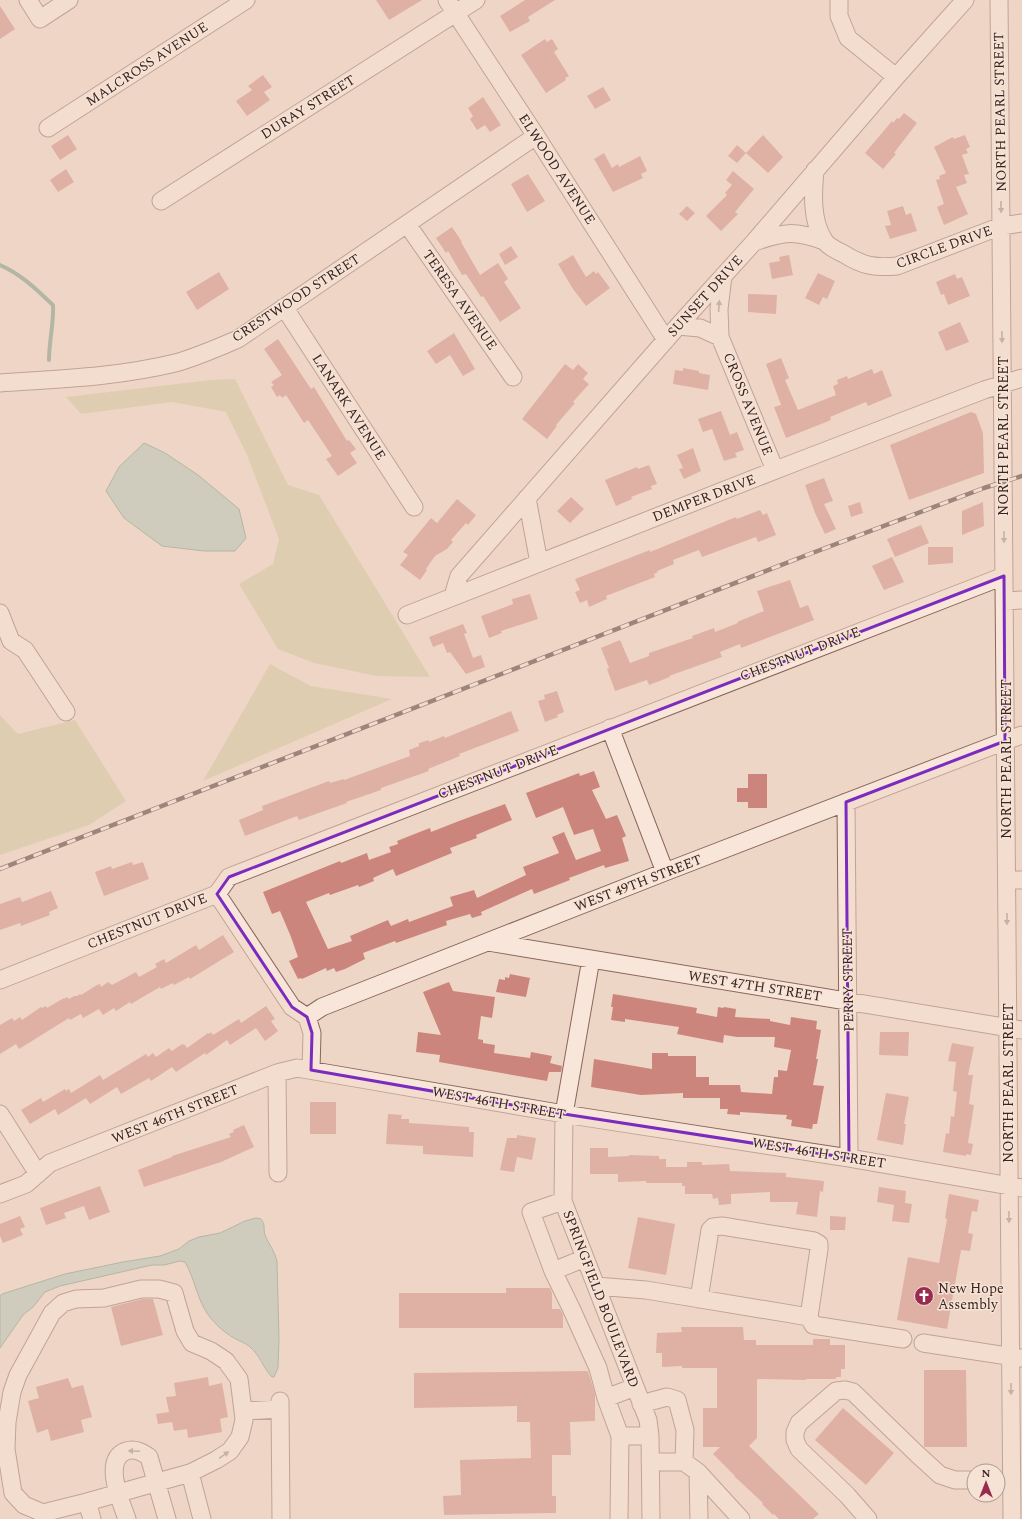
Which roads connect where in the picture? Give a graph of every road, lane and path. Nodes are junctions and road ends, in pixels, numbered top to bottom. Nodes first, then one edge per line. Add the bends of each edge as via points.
1 (28, 0) edge
2 (69, 0) edge
3 (246, 0) edge
4 (476, 0) edge
5 (839, 0) edge
6 (965, 0) edge
7 (999, 0) edge
8 (451, 7) edge
9 (896, 77) junction
10 (48, 128) dead end
11 (536, 136) junction
12 (815, 170) junction
13 (161, 201) dead end
14 (1022, 223) edge
15 (407, 224) junction
16 (1001, 226) junction
17 (824, 241) junction
18 (754, 242) junction
19 (722, 276) junction
20 (284, 307) junction
21 (678, 326) junction
22 (720, 337) junction
23 (666, 340) junction
24 (513, 377) dead end
25 (1022, 378) edge
26 (0, 383) edge
27 (1002, 384) junction
28 (775, 470) junction
29 (527, 498) junction
30 (414, 506) dead end
31 (539, 563) junction
32 (1004, 576) junction
33 (454, 596) junction
34 (1022, 600) edge
35 (1004, 601) junction
36 (0, 613) edge
37 (407, 615) dead end
38 (6, 645) edge
39 (66, 712) dead end
40 (610, 728) junction
41 (1022, 736) edge
42 (1006, 740) junction
43 (846, 802) junction
44 (665, 872) junction
45 (1014, 880) edge
46 (217, 894) junction
47 (488, 942) junction
48 (591, 959) junction
49 (0, 980) edge
50 (848, 1002) junction
51 (307, 1017) junction
52 (1015, 1029) edge
53 (311, 1070) junction
54 (277, 1073) junction
55 (0, 1114) edge
56 (564, 1114) junction
57 (849, 1158) junction
58 (278, 1173) dead end
59 (38, 1174) junction
60 (1016, 1186) edge
61 (0, 1194) edge
62 (563, 1201) junction
63 (585, 1258) junction
64 (553, 1271) junction
65 (596, 1286) junction
66 (699, 1299) junction
67 (809, 1317) junction
68 (903, 1339) dead end
69 (923, 1343) dead end
70 (1016, 1358) edge
71 (635, 1387) junction
72 (606, 1398) junction
73 (641, 1404) junction
74 (243, 1411) junction
75 (620, 1436) junction
76 (650, 1436) junction
77 (1016, 1448) edge
78 (650, 1462) junction
79 (684, 1462) junction
80 (698, 1472) junction
81 (190, 1473) junction
82 (1006, 1476) edge
83 (966, 1480) edge
84 (156, 1482) junction
85 (1006, 1485) edge
86 (118, 1493) junction
87 (87, 1502) junction
88 (865, 1518) edge
89 (92, 1519) edge
90 (126, 1519) edge
91 (167, 1519) edge
92 (202, 1519) edge
93 (281, 1519) edge
94 (619, 1519) edge
95 (651, 1519) edge
96 (699, 1519) edge
97 (741, 1519) edge
98 (1012, 1519) edge

1 - 2 street via 40,19
3 - 10 street, MALCROSS AVENUE
4 - 8 street, DURAY STREET
5 - 9 street via 839,16 848,38
6 - 9 street, SUNSET DRIVE
7 -> 16 street, NORTH PEARL STREET
8 - 11 street, ELWOOD AVENUE
8 - 13 street, DURAY STREET
9 - 12 street, SUNSET DRIVE
11 - 15 street, CRESTWOOD STREET
11 - 23 street, ELWOOD AVENUE
12 - 17 street via 814,209
12 - 18 street, SUNSET DRIVE
14 - 16 street, CIRCLE DRIVE
15 - 20 street, CRESTWOOD STREET
15 - 24 street, TERESA AVENUE
16 - 17 street, CIRCLE DRIVE via 897,266 881,268 855,261
16 -> 27 street, NORTH PEARL STREET
17 - 18 street, CIRCLE DRIVE via 806,234 792,233 777,234
18 - 19 street, SUNSET DRIVE
19 - 21 street, SUNSET DRIVE
22 -> 19 street, CROSS AVENUE
20 - 26 street, CRESTWOOD STREET via 238,339 175,363 109,374
20 - 30 street, LANARK AVENUE
21 - 22 street, CROSS AVENUE via 700,328
21 - 23 street, SUNSET DRIVE
22 - 28 street, CROSS AVENUE
23 - 29 street, SUNSET DRIVE
25 - 27 street, DEMPER DRIVE
27 - 28 street, DEMPER DRIVE
27 -> 32 street, NORTH PEARL STREET
28 - 31 street, DEMPER DRIVE
29 - 31 street
29 - 33 street, SUNSET DRIVE via 459,576
31 - 33 street, DEMPER DRIVE
32 - 35 street, NORTH PEARL STREET
32 - 40 street, CHESTNUT DRIVE
33 - 37 street, DEMPER DRIVE
34 - 35 street
35 - 42 street, NORTH PEARL STREET
36 - 38 street
38 - 39 street via 25,650
40 - 44 street
40 - 46 street, CHESTNUT DRIVE via 229,877
41 - 42 street, WEST 49TH STREET
42 - 43 street, WEST 49TH STREET
42 - 45 street, NORTH PEARL STREET
43 - 44 street, WEST 49TH STREET
43 - 50 street, PERRY STREET
44 - 47 street, WEST 49TH STREET
45 -> 52 street, NORTH PEARL STREET
46 - 49 street, CHESTNUT DRIVE
46 - 51 street via 292,1008
47 - 48 street, WEST 47TH STREET
47 - 51 street, WEST 49TH STREET via 322,1007
48 - 50 street, WEST 47TH STREET
48 - 56 street, SPRINGFIELD BOULEVARD
50 - 52 street, WEST 47TH STREET
50 - 57 street, PERRY STREET
51 - 53 street via 312,1033
52 - 60 street, NORTH PEARL STREET
53 - 54 street, WEST 46TH STREET via 297,1068
53 - 56 street, WEST 46TH STREET
54 - 58 street
54 - 59 street, WEST 46TH STREET via 50,1163
55 - 59 street
56 - 57 street, WEST 46TH STREET
56 - 62 street, SPRINGFIELD BOULEVARD
57 - 60 street, WEST 46TH STREET
59 - 61 street, WEST 46TH STREET via 26,1184
60 -> 70 street, NORTH PEARL STREET
62 - 63 street, SPRINGFIELD BOULEVARD
62 - 64 street via 531,1212
63 - 64 street
63 - 65 street, SPRINGFIELD BOULEVARD
64 - 72 street via 598,1368
65 - 66 street via 646,1290
65 - 71 street, SPRINGFIELD BOULEVARD
66 - 67 street
66 - 67 street via 710,1230 713,1227 722,1226 814,1241 819,1244 819,1249
67 - 68 street via 813,1325
69 - 70 street
70 -> 77 street, NORTH PEARL STREET
71 - 72 street
71 - 73 street, SPRINGFIELD BOULEVARD
72 - 75 street
73 - 76 street, SPRINGFIELD BOULEVARD via 648,1420
73 - 79 street via 667,1397 677,1400 685,1430
81 -> 74 street via 230,1451 240,1437 244,1420
74 - 87 street via 239,1379 226,1361 192,1343 185,1331 174,1293 159,1289 141,1289 104,1298 76,1299 63,1303 52,1313 18,1374 7,1422 6,1449 13,1493 24,1506 43,1513
74 - 93 street via 280,1405
75 - 76 street
75 - 94 street
76 - 78 street, SPRINGFIELD BOULEVARD
77 - 82 street, NORTH PEARL STREET
78 - 79 street
78 - 95 street, SPRINGFIELD BOULEVARD
79 - 80 street
80 - 96 street
80 - 97 street
81 - 84 street
81 - 92 street
83 - 88 street via 955,1480 940,1475 853,1392 836,1391 799,1423 795,1440 799,1449 847,1495
84 - 86 street
84 -> 86 street via 149,1457 131,1450 121,1453 113,1470
84 - 91 street
85 - 98 street, NORTH PEARL STREET
86 - 87 street
86 - 90 street
87 - 89 street

